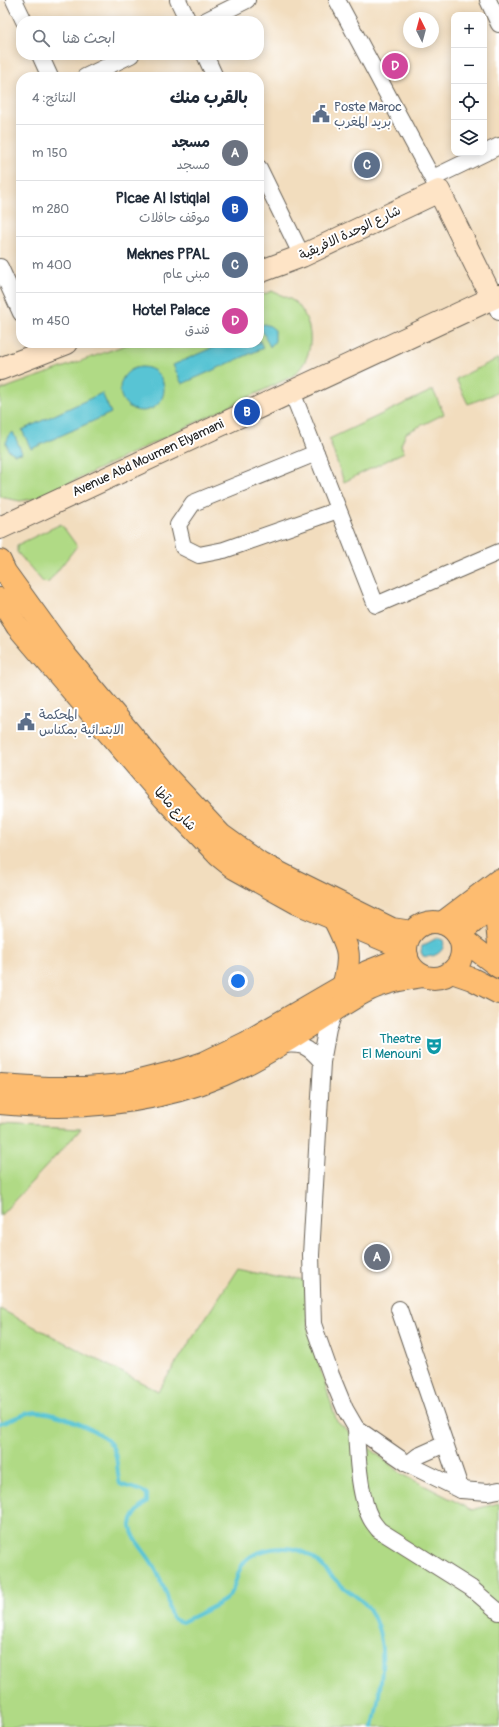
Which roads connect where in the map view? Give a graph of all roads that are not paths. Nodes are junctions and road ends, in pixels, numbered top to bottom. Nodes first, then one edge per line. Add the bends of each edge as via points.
1 (14, 0) edge
2 (178, 0) edge
3 (247, 0) edge
4 (337, 0) edge
5 (488, 0) edge
6 (22, 16) edge
7 (186, 16) edge
8 (215, 16) edge
9 (499, 24) edge
10 (42, 60) edge
11 (121, 60) edge
12 (207, 60) edge
13 (48, 72) edge
14 (95, 72) edge
15 (213, 72) edge
16 (499, 146) edge
17 (264, 178) edge
18 (436, 185) junction
19 (302, 256) junction
20 (0, 267) edge
21 (264, 270) edge
22 (495, 297) edge
23 (16, 302) edge
24 (37, 348) edge
25 (0, 368) edge
26 (292, 392) junction
27 (316, 453) junction
28 (338, 510) junction
29 (0, 528) edge
30 (499, 552) edge
31 (0, 561) edge
32 (0, 599) edge
33 (499, 880) edge
34 (499, 900) edge
35 (499, 913) edge
36 (334, 919) junction
37 (454, 932) junction
38 (499, 944) edge
39 (408, 946) junction
40 (499, 967) edge
41 (452, 972) junction
42 (422, 976) junction
43 (343, 987) junction
44 (499, 993) edge
45 (334, 1010) junction
46 (279, 1045) junction
47 (322, 1062) junction
48 (0, 1085) edge
49 (0, 1103) edge
50 (399, 1309) dead end
51 (356, 1428) junction
52 (445, 1444) junction
53 (408, 1464) junction
54 (460, 1490) junction
55 (499, 1490) edge
56 (499, 1612) edge

1 - 6 street
2 - 7 street
3 - 8 street
4 - 18 street
5 - 9 street
10 - 13 street
11 - 14 street
12 - 15 street
16 - 18 street
17 - 19 street
18 - 19 street, شارع الوحدة الافريقية
18 - 22 street
19 - 21 street, شارع الوحدة الافريقية
20 - 23 street
22 - 26 street, Avenue Abd Moumen Elyamani
24 - 25 street
26 - 27 street
26 - 29 street, Avenue Abd Moumen Elyamani
27 - 28 street
27 - 28 street via 193,504 178,525 183,548 199,555 224,550
28 - 30 street via 376,605
31 - 39 main road via 5,572 65,655 164,774 221,835 260,863 392,929
32 - 36 main road, شارع مآطا via 17,626 164,798 219,856 268,888
33 - 37 main road
34 - 37 main road
35 - 38 main road
36 - 39 main road, شارع مآطا
36 - 43 main road via 349,952
37 - 39 main road via 426,923
37 - 40 main road
37 - 41 main road via 463,946 459,965
39 - 42 main road via 410,964
39 - 43 main road
41 - 42 main road via 438,978
41 - 44 main road
42 - 45 main road via 380,985
43 - 48 main road via 245,1043 183,1070 124,1084 93,1087
45 - 46 main road
45 - 47 street
46 - 47 street via 298,1044 307,1047
46 - 49 main road via 208,1081 137,1100 93,1106
47 - 51 street via 311,1254 313,1324 345,1409
50 - 52 street
51 - 53 street
51 - 56 street via 357,1459 364,1496 370,1517 379,1530 471,1588
52 - 53 street via 418,1456
52 - 54 street
53 - 54 street
54 - 55 street

